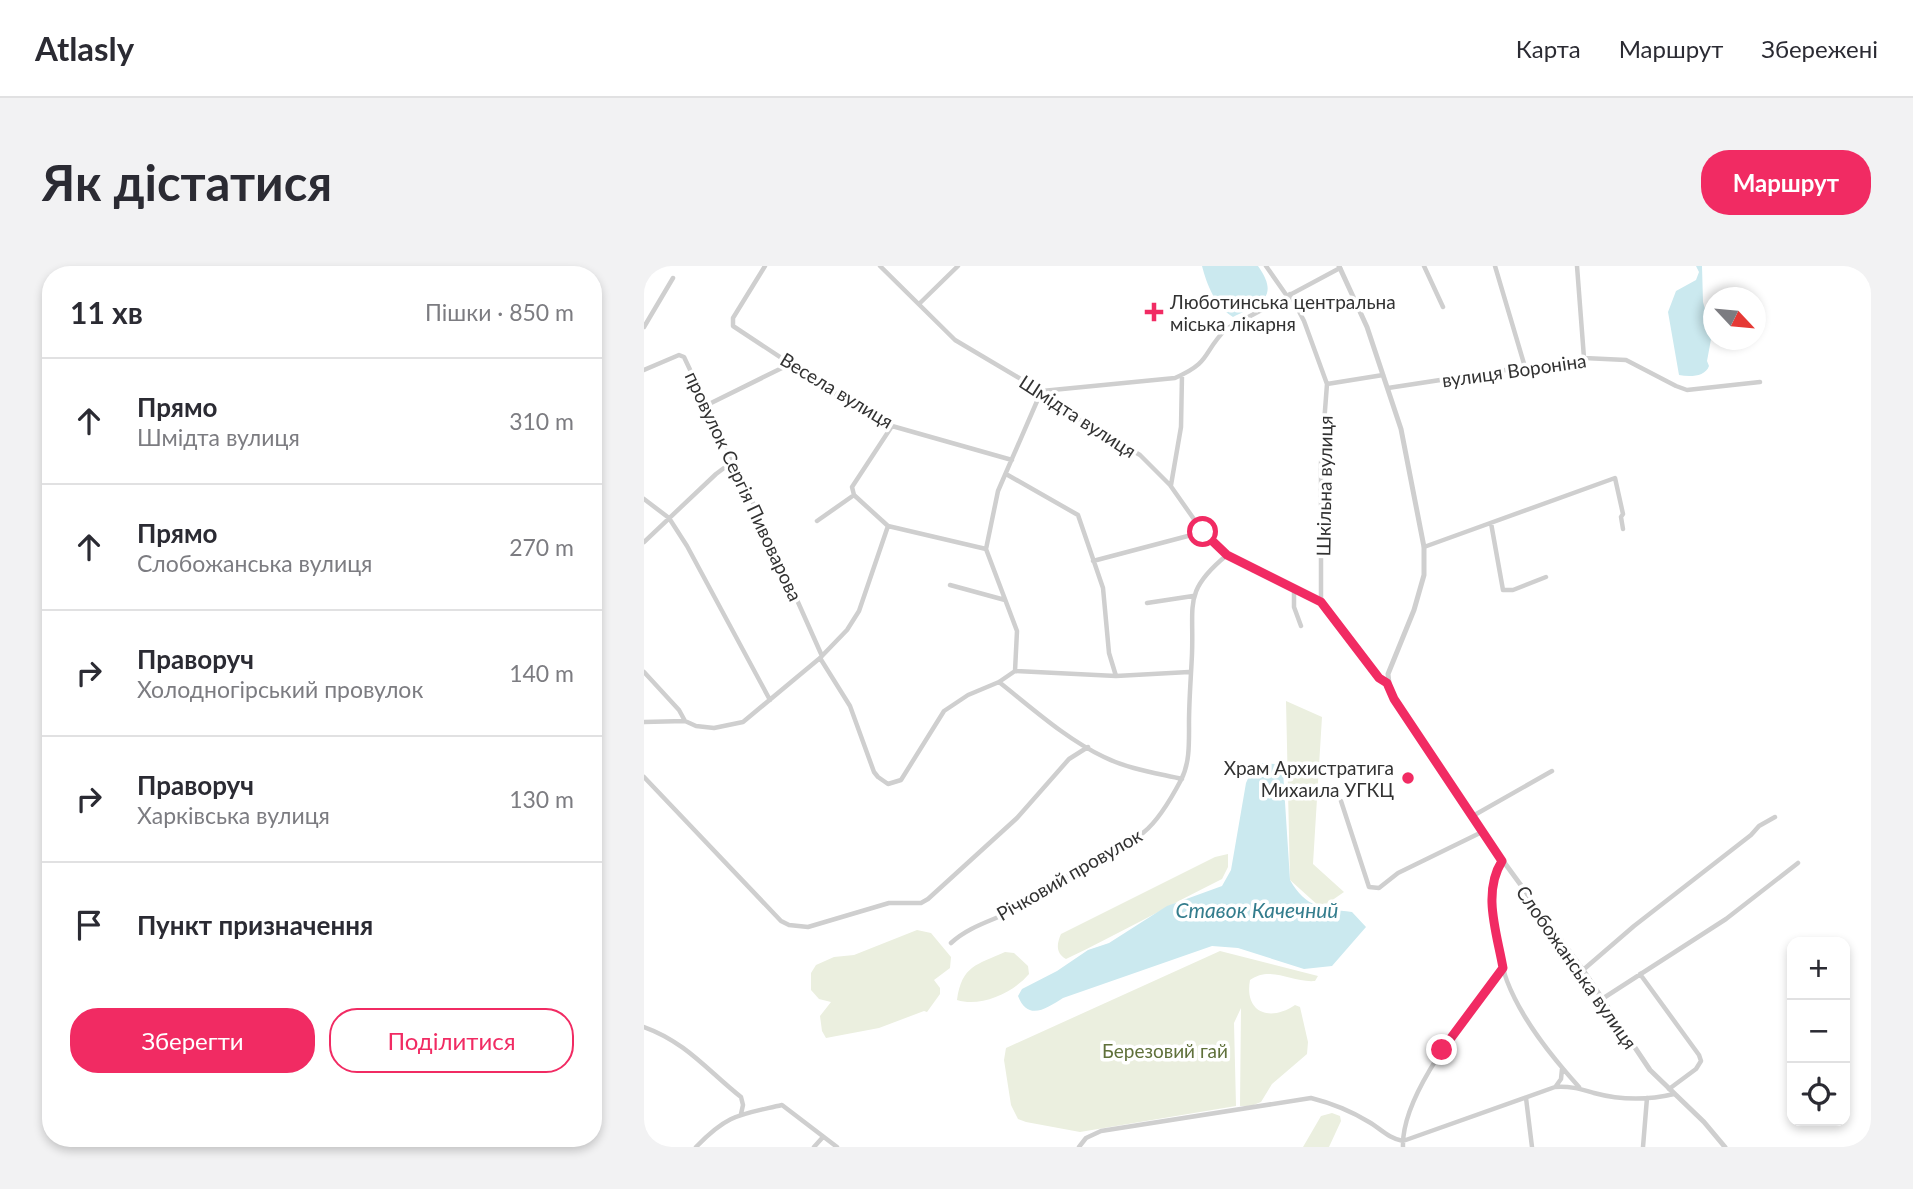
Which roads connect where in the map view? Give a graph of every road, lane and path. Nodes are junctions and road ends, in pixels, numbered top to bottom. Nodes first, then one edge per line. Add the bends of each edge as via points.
1 (765, 266) edge
2 (880, 266) edge
3 (958, 266) edge
4 (1266, 266) edge
5 (1424, 266) edge
6 (1495, 266) edge
7 (1577, 266) edge
8 (1339, 267) edge
9 (673, 278) dead end
10 (1289, 295) junction
11 (919, 304) junction
12 (1443, 307) dead end
13 (644, 327) edge
14 (1584, 358) junction
15 (794, 365) junction
16 (1525, 367) junction
17 (644, 370) edge
18 (1182, 375) junction
19 (1383, 375) junction
20 (1760, 382) dead end
21 (1327, 384) junction
22 (1388, 388) junction
23 (1041, 391) junction
24 (707, 405) junction
25 (892, 426) junction
26 (1012, 460) junction
27 (732, 462) junction
28 (1006, 474) junction
29 (1170, 485) junction
30 (854, 495) junction
31 (644, 499) edge
32 (669, 518) junction
33 (817, 521) dead end
34 (1491, 523) junction
35 (888, 526) junction
36 (1623, 529) dead end
37 (1203, 532) junction
38 (644, 542) edge
39 (1424, 547) junction
40 (986, 549) junction
41 (1227, 555) junction
42 (1093, 561) junction
43 (1546, 577) dead end
44 (950, 585) dead end
45 (1294, 588) junction
46 (1193, 596) junction
47 (1006, 600) junction
48 (1321, 602) junction
49 (1147, 603) dead end
50 (1301, 626) dead end
51 (821, 657) junction
52 (1015, 671) junction
53 (644, 672) edge
54 (1189, 672) junction
55 (1116, 676) junction
56 (999, 682) junction
57 (1387, 683) junction
58 (770, 700) junction
59 (685, 720) junction
60 (644, 722) edge
61 (1088, 747) junction
62 (1552, 771) dead end
63 (644, 777) edge
64 (1182, 779) junction
65 (1341, 801) dead end
66 (1471, 817) junction
67 (1774, 817) dead end
68 (1482, 832) junction
69 (1502, 861) junction
70 (1798, 863) dead end
71 (951, 943) dead end
72 (1503, 968) junction
73 (1583, 970) junction
74 (1640, 974) junction
75 (1602, 999) junction
76 (644, 1027) edge
77 (1560, 1065) junction
78 (1555, 1087) junction
79 (1580, 1087) junction
80 (1671, 1091) junction
81 (1526, 1098) junction
82 (1647, 1098) junction
83 (741, 1114) junction
84 (824, 1137) junction
85 (1403, 1144) edge
86 (696, 1147) edge
87 (814, 1147) edge
88 (837, 1147) edge
89 (1079, 1147) edge
90 (1532, 1147) edge
91 (1643, 1147) edge
92 (1725, 1147) edge

1 - 15 street, Весела вулиця via 733,318 733,326
2 - 11 street, Шмідта вулиця
3 - 11 street
4 - 10 street, Шкільна вулиця
5 - 12 street
6 - 16 street
7 - 14 street
8 - 10 street
8 - 19 street
9 - 13 street
10 - 18 street via 1226,329 1205,360
10 - 21 street, Шкільна вулиця via 1304,321
11 - 23 street, Шмідта вулиця via 955,340
14 - 16 street, вулиця Вороніна
14 - 20 street, вулиця Вороніна via 1626,360 1687,390
15 - 24 street
15 - 25 street, Весела вулиця
16 - 22 street, вулиця Вороніна
17 - 24 street, провулок Сергія Пивоварова via 682,354
18 - 23 street
18 - 29 street via 1181,427
19 - 21 street
19 - 22 street
21 - 48 street, Шкільна вулиця via 1321,463
22 - 39 street via 1401,429
23 - 26 street
23 - 29 street, Шмідта вулиця via 1053,404 1140,455
24 - 27 street, провулок Сергія Пивоварова
25 - 26 street, Весела вулиця
25 - 30 street via 852,487
26 - 28 street
27 - 32 street
27 - 51 street, провулок Сергія Пивоварова
28 - 40 street
28 - 42 street via 1078,515
29 - 37 street, Шмідта вулиця
30 - 33 street
30 - 35 street
31 - 32 street
32 - 38 street
32 - 58 street
34 - 36 street via 1615,478
34 - 39 street
34 - 43 street via 1503,590
35 - 40 street
35 - 51 street via 859,611
37 - 41 street, Шмідта вулиця
37 - 42 street
39 - 57 street via 1418,599
40 - 47 street
41 - 45 street, Шмідта вулиця
41 - 46 street via 1211,568
42 - 55 street via 1103,587
44 - 47 street
45 - 48 street, Шмідта вулиця
45 - 50 street
46 - 49 street
46 - 54 street, Річковий провулок
47 - 52 street via 1017,631
48 - 57 street, Шмідта вулиця
51 - 56 street, провулок Сергія Пивоварова via 849,706 878,778 888,784 901,780 944,711
51 - 58 street
52 - 55 street
52 - 56 street
53 - 59 street
54 - 55 street
54 - 64 street, Річковий провулок via 1189,741
56 - 61 street
57 - 66 street, Слобожанська вулиця
58 - 59 street via 732,726 696,726
59 - 60 street
61 - 63 street via 1069,759 1017,818 928,899 889,903 808,928 781,921
61 - 64 street via 1110,760
62 - 66 street
64 - 71 street, Річковий провулок via 1145,831
65 - 68 street via 1369,887 1379,888 1398,873
66 - 68 street, Слобожанська вулиця
67 - 73 street
68 - 69 street, Слобожанська вулиця
69 - 72 street via 1492,897
69 - 73 street, Слобожанська вулиця
70 - 74 street via 1726,919
72 - 77 street via 1522,1012
72 - 85 street via 1442,1050 1410,1114
73 - 75 street, Слобожанська вулиця
74 - 75 street
74 - 80 street via 1701,1061
75 - 80 street, Слобожанська вулиця via 1650,1070
76 - 83 street via 701,1059 741,1097
77 - 78 street via 1562,1075
77 - 79 street
78 - 79 street
78 - 81 street
79 - 82 street via 1606,1095
80 - 82 street
80 - 92 street, Слобожанська вулиця
81 - 85 street
81 - 90 street
82 - 91 street
83 - 84 street via 782,1105
83 - 86 street via 725,1120
84 - 87 street
84 - 88 street
85 - 89 street via 1343,1108 1311,1098 1101,1131

